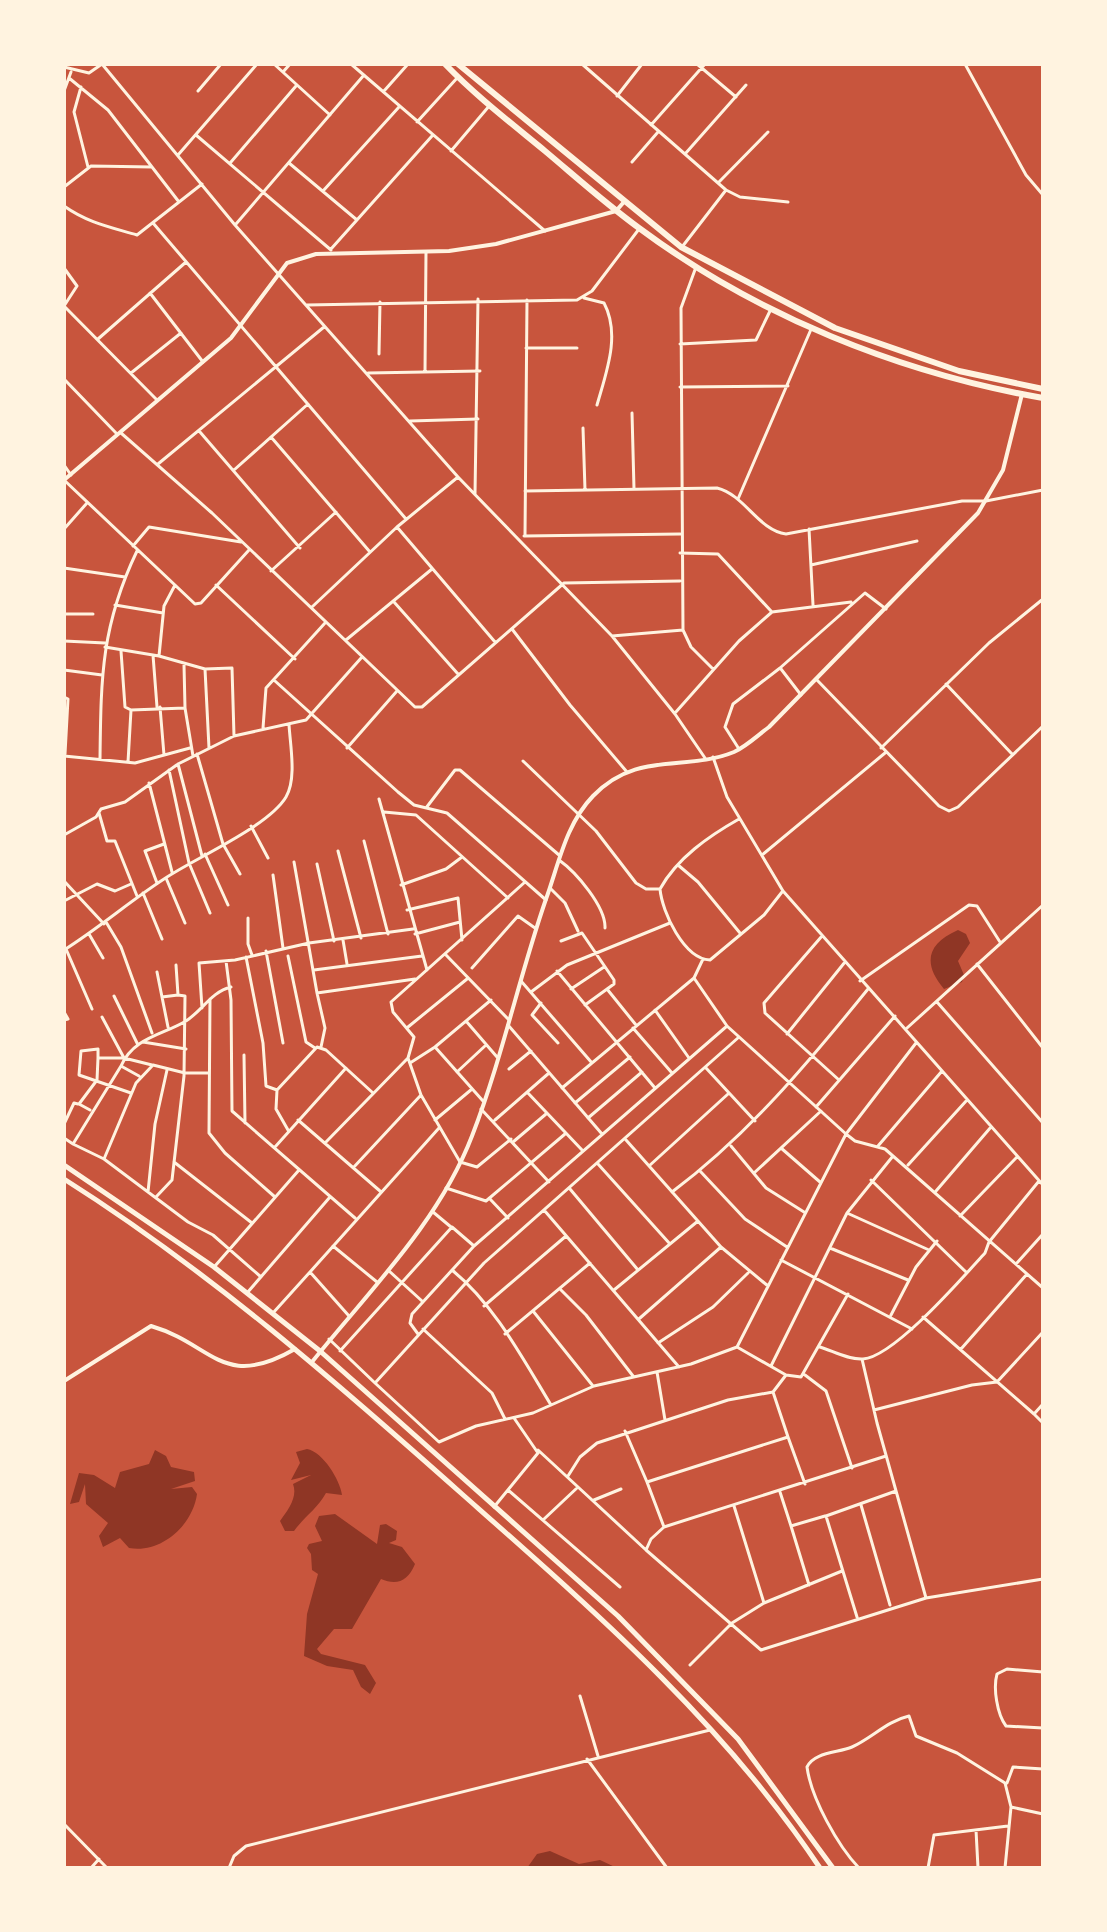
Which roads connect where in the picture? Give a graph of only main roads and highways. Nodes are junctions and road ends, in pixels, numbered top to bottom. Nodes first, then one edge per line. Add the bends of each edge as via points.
1 (445, 64) edge
2 (458, 64) edge
3 (1043, 389) edge
4 (1043, 398) edge
5 (64, 1165) edge
6 (64, 1179) edge
7 (820, 1868) edge
8 (833, 1868) edge

1 - 4 highway via 616,211 696,267 812,327 931,372
2 - 3 highway via 681,247 835,328 959,371
5 - 8 main road via 214,1267 320,1351 618,1616 771,1779
6 - 7 main road via 168,1249 312,1362 605,1620 713,1730 764,1789

